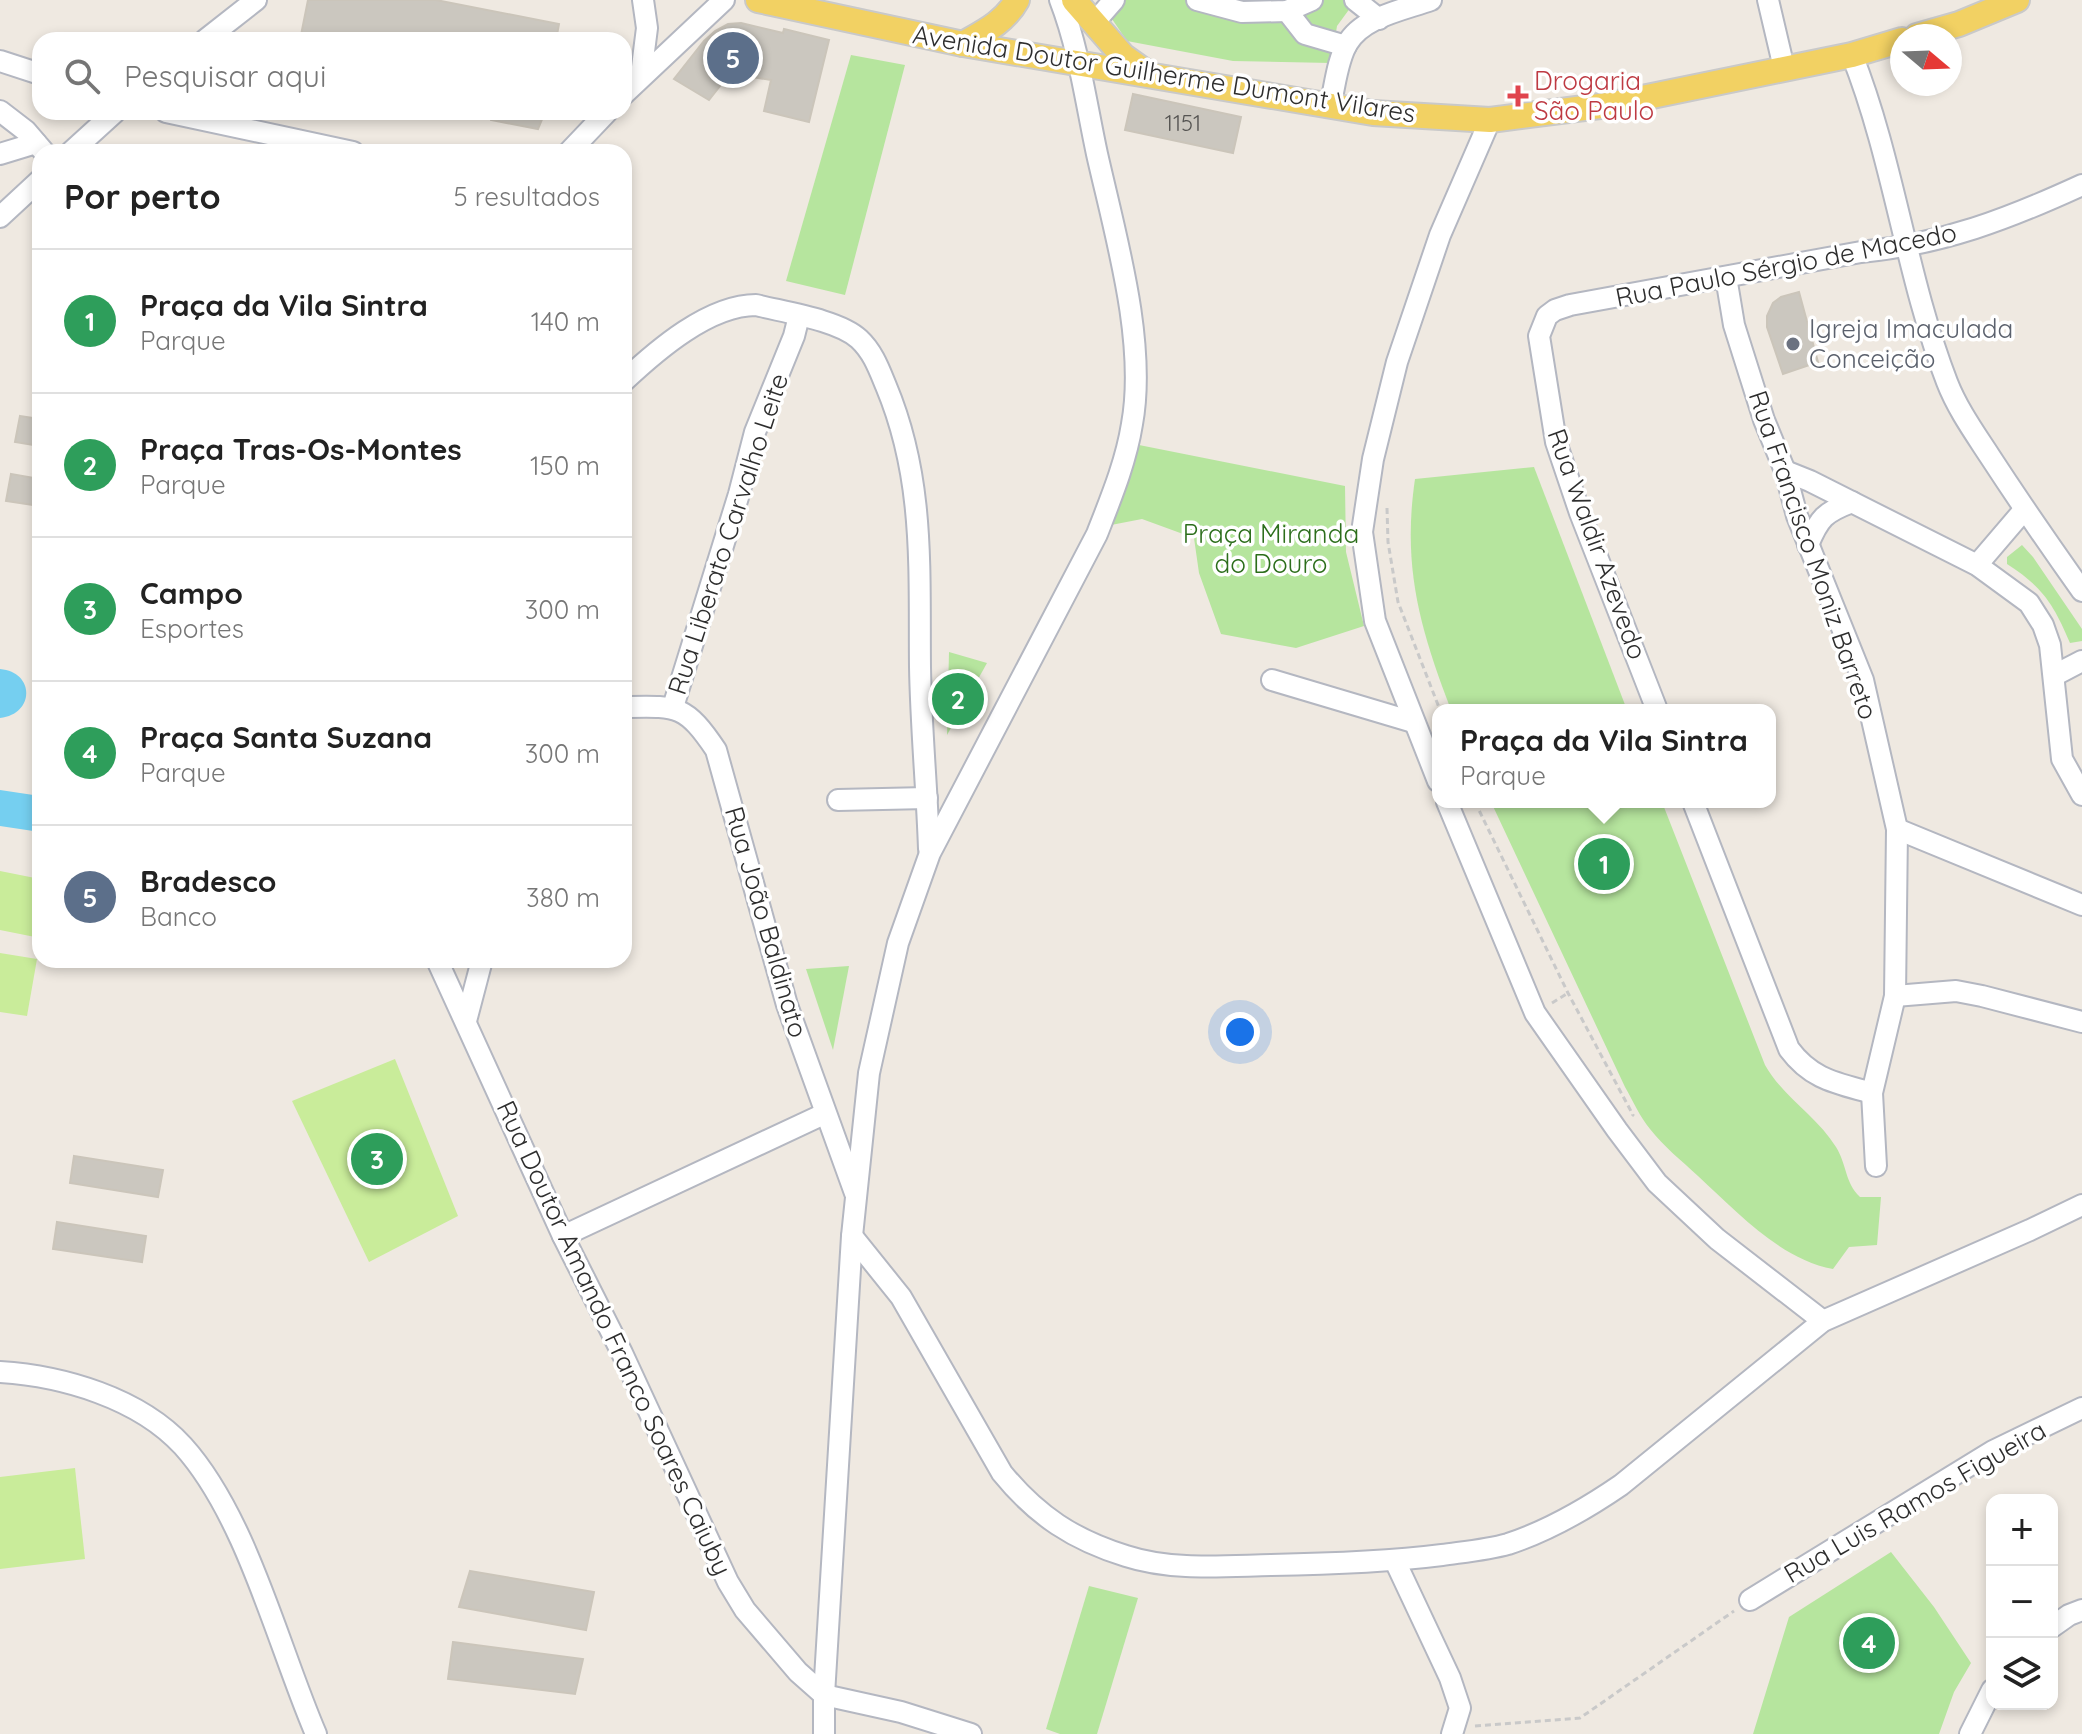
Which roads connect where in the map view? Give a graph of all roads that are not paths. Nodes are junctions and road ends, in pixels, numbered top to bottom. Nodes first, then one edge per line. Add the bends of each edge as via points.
1 (256, 0) edge
2 (643, 0) edge
3 (724, 0) edge
4 (758, 0) edge
5 (1017, 0) edge
6 (1060, 0) edge
7 (1074, 0) edge
8 (1114, 0) edge
9 (1197, 0) edge
10 (1312, 0) edge
11 (1355, 0) edge
12 (1431, 0) edge
13 (1768, 0) edge
14 (2017, 0) edge
15 (1287, 11) junction
16 (1379, 19) junction
17 (1093, 24) junction
18 (1959, 24) edge
19 (215, 32) edge
20 (963, 44) junction
21 (1890, 44) edge
22 (1346, 46) junction
23 (1852, 55) junction
24 (0, 61) edge
25 (1077, 62) junction
26 (1784, 68) junction
27 (32, 71) edge
28 (641, 75) junction
29 (1152, 77) junction
30 (632, 85) edge
31 (1330, 106) junction
32 (5, 115) edge
33 (106, 120) edge
34 (203, 120) edge
35 (599, 120) edge
36 (1490, 120) junction
37 (0, 140) edge
38 (36, 144) edge
39 (80, 144) edge
40 (316, 144) edge
41 (577, 144) edge
42 (32, 149) edge
43 (0, 154) edge
44 (2082, 185) edge
45 (32, 187) edge
46 (0, 217) edge
47 (1908, 247) junction
48 (1726, 277) junction
49 (799, 316) junction
50 (1540, 329) joint
51 (632, 374) edge
52 (1785, 471) junction
53 (1852, 502) junction
54 (2024, 510) junction
55 (1808, 545) junction
56 (1977, 565) junction
57 (2082, 591) edge
58 (2082, 661) edge
59 (2055, 675) junction
60 (1272, 680) dead end
61 (1655, 704) edge
62 (632, 707) edge
63 (673, 707) junction
64 (1413, 722) junction
65 (1432, 767) edge
66 (2082, 795) edge
67 (927, 798) junction
68 (838, 800) dead end
69 (1450, 808) edge
70 (1695, 808) edge
71 (1897, 829) junction
72 (930, 853) junction
73 (2082, 905) edge
74 (441, 968) edge
75 (480, 968) edge
76 (1895, 996) junction
77 (466, 1021) junction
78 (2082, 1022) edge
79 (1872, 1093) junction
80 (824, 1114) junction
81 (1876, 1166) dead end
82 (856, 1197) junction
83 (2082, 1205) edge
84 (563, 1236) junction
85 (852, 1236) junction
86 (1823, 1321) junction
87 (0, 1372) edge
88 (2082, 1408) edge
89 (1395, 1561) junction
90 (1750, 1600) road end
91 (2082, 1610) edge
92 (2058, 1623) edge
93 (824, 1695) junction
94 (1986, 1702) edge
95 (1453, 1731) edge
96 (316, 1734) edge
97 (824, 1734) edge
98 (971, 1734) edge
99 (1970, 1734) edge

1 - 19 street
2 - 28 street via 647,28
3 - 28 street
4 - 20 main road, Avenida Doutor Guilherme Dumont Vilares
5 - 20 main road via 999,22
6 - 25 street
7 - 17 main road
8 - 17 street
9 - 15 street via 1242,12
10 - 15 street
11 - 16 street
12 - 16 street
13 - 26 street
14 - 18 main road
15 - 22 street via 1305,34
16 - 22 street via 1356,32
17 - 29 main road
20 - 25 main road, Avenida Doutor Guilherme Dumont Vilares
21 - 23 main road, Avenida Doutor Guilherme Dumont Vilares
22 - 31 street
23 - 26 main road, Avenida Doutor Guilherme Dumont Vilares
23 - 47 street via 1872,104
24 - 27 street
25 - 29 main road, Avenida Doutor Guilherme Dumont Vilares
25 - 72 street via 1129,302 1135,361 1133,422 1097,534
26 - 36 main road, Avenida Doutor Guilherme Dumont Vilares via 1608,105
28 - 30 street
29 - 31 main road, Avenida Doutor Guilherme Dumont Vilares
31 - 36 main road, Avenida Doutor Guilherme Dumont Vilares
32 - 37 street
32 - 38 street
33 - 39 street
34 - 40 street
35 - 41 street
36 - 64 street via 1440,235 1397,362 1362,532 1375,621
42 - 43 street
44 - 47 street, Rua Paulo Sérgio de Macedo via 1989,225
45 - 46 street
47 - 48 street, Rua Paulo Sérgio de Macedo
47 - 54 street via 1947,383
48 - 50 street, Rua Paulo Sérgio de Macedo via 1570,305 1547,316
48 - 52 street, Rua Francisco Moniz Barreto via 1734,325
49 - 51 street via 756,305 726,309
49 - 63 street, Rua Liberato Carvalho Leite via 755,432
49 - 67 street via 858,337 874,358 896,410 911,463 921,562
50 - 61 street, Rua Waldir Azevedo via 1556,442
52 - 53 street
52 - 55 street, Rua Francisco Moniz Barreto
53 - 55 street via 1820,520
53 - 56 street
54 - 56 street
54 - 57 street
55 - 71 street, Rua Francisco Moniz Barreto via 1863,680
56 - 59 street via 2029,603 2043,625
58 - 59 street
59 - 66 street via 2062,759
60 - 64 street
62 - 63 street
63 - 80 street, Rua João Baldinato via 698,724 716,750 787,1005
64 - 65 street
67 - 68 street
67 - 72 street
69 - 86 street via 1535,1013 1617,1130 1657,1183 1717,1239
70 - 79 street via 1789,1049 1802,1067 1821,1078
71 - 73 street
71 - 76 street, Rua Francisco Moniz Barreto
72 - 82 street via 898,943 869,1073
74 - 77 street, Rua Doutor Amando Franco Soares Caiuby
75 - 77 street
76 - 78 street via 1956,991
76 - 79 street, Rua Francisco Moniz Barreto
77 - 84 street, Rua Doutor Amando Franco Soares Caiuby
79 - 81 street, Rua Francisco Moniz Barreto
80 - 82 street, Rua João Baldinato
80 - 84 street
82 - 85 street
83 - 86 street
84 - 93 street, Rua Doutor Amando Franco Soares Caiuby via 728,1582 745,1610
85 - 89 street via 901,1297 1002,1473 1059,1528 1129,1557 1172,1565
85 - 93 street
86 - 89 street via 1585,1509 1508,1544
87 - 96 street via 69,1383 124,1403 181,1444 239,1538
88 - 90 street, Rua Luis Ramos Figueira via 1993,1451
89 - 95 street via 1450,1678 1460,1708
91 - 92 street
93 - 97 street
93 - 98 street
94 - 99 street

